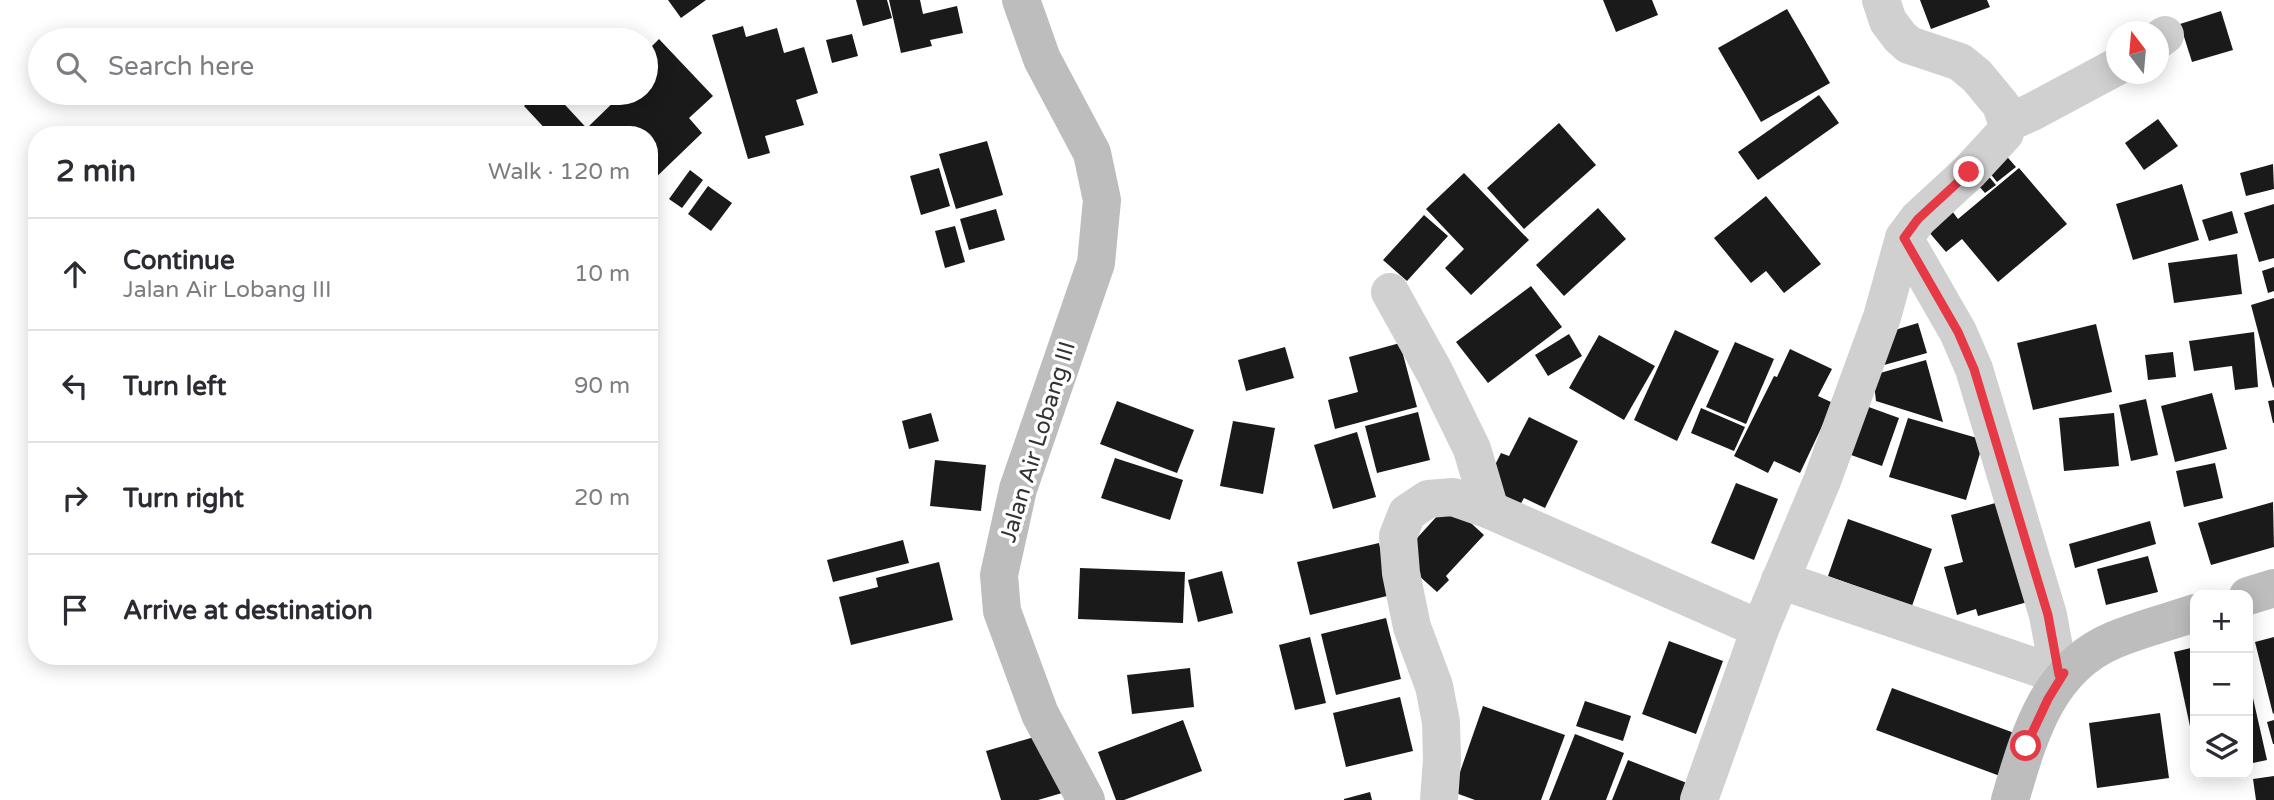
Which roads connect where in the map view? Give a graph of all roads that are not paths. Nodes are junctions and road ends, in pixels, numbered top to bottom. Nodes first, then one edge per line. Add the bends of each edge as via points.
1 (1021, 0) edge
2 (1881, 0) edge
3 (2106, 72) edge
4 (2007, 122) junction
5 (1904, 238) junction
6 (1390, 292) dead end
7 (1490, 510) junction
8 (1780, 580) junction
9 (2274, 588) edge
10 (2253, 594) edge
11 (2190, 615) edge
12 (1760, 629) junction
13 (2062, 674) junction
14 (1086, 800) edge
15 (1439, 800) edge
16 (1699, 800) edge
17 (2010, 800) edge

1 - 14 street, Jalan Air Lobang III via 1042,59 1092,153 1102,200 1097,263 1018,489 999,575 1002,611 1040,714
2 - 4 street via 1900,37 1909,45 1960,62 2001,105
3 - 4 street
4 - 5 street via 2004,133
5 - 8 street via 1882,317
5 - 13 street via 1974,369
6 - 7 street via 1472,449
7 - 12 street
7 - 15 street via 1453,497 1428,499 1407,513 1398,536 1412,627 1434,686 1441,722
8 - 12 street
8 - 13 street
9 - 10 street
11 - 13 street via 2113,640
12 - 16 street
13 - 17 street via 2026,746

